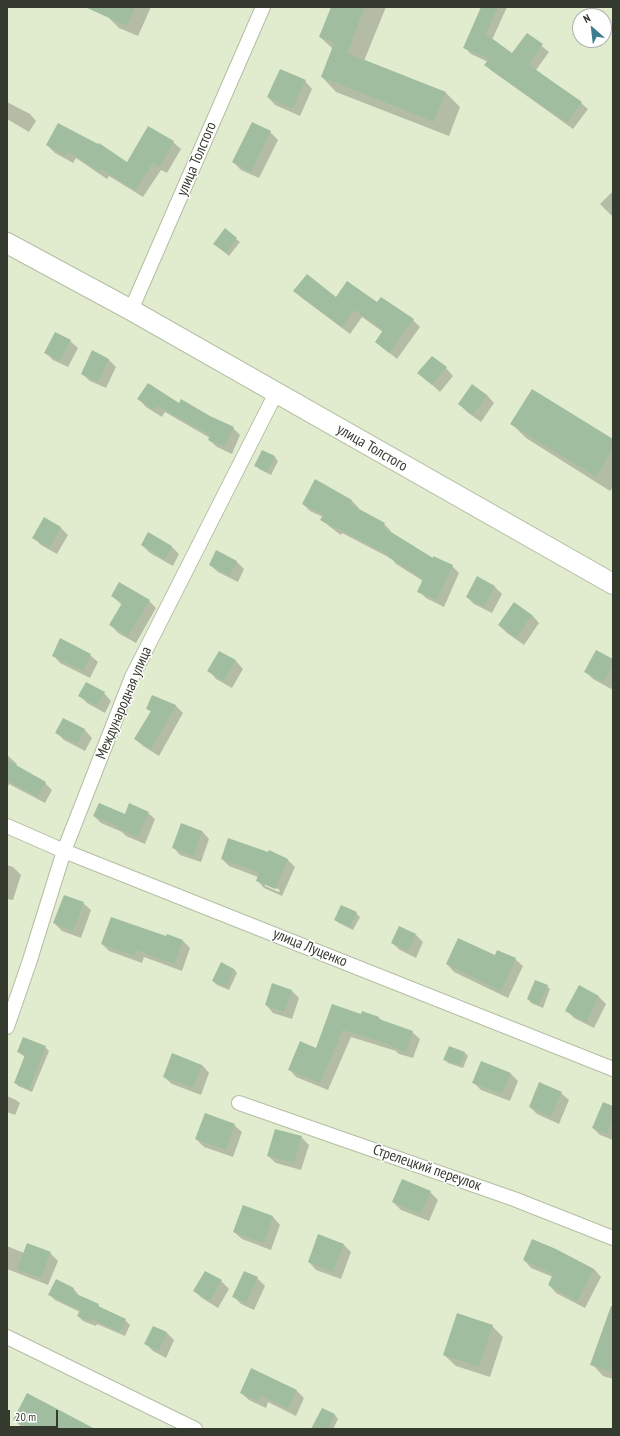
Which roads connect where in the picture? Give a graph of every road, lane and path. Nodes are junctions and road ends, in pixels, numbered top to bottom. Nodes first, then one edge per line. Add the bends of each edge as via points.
1 (263, 7) edge
2 (7, 243) edge
3 (131, 310) junction
4 (276, 393) junction
5 (613, 584) edge
6 (7, 826) edge
7 (64, 850) junction
8 (7, 1027) edge
9 (613, 1069) edge
10 (240, 1102) dead end
11 (613, 1238) edge
12 (7, 1337) edge
13 (195, 1429) edge

1 - 3 street, улица Толстого
2 - 3 main road, улица Толстого
3 - 4 main road, улица Толстого
4 - 5 main road, улица Толстого
4 - 7 street, Международная улица via 132,677
6 - 7 street, улица Луценко
7 - 8 street, Международная улица
7 - 9 street, улица Луценко
10 - 11 street, Стрелецкий переулок via 514,1199
12 - 13 street

